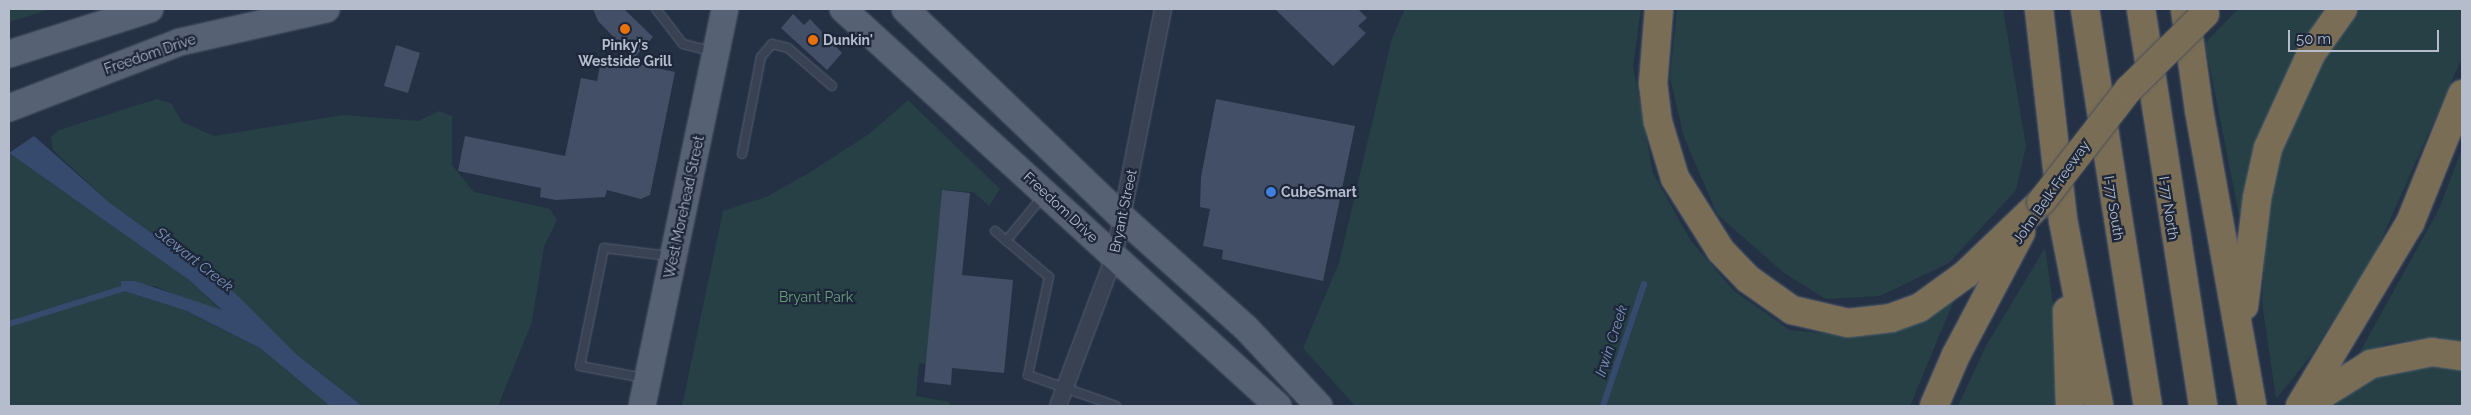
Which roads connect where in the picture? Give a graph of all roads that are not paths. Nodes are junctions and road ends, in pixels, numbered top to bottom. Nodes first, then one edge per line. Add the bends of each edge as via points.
1 (150, 9) edge
2 (249, 9) edge
3 (326, 9) edge
4 (656, 9) edge
5 (725, 9) edge
6 (843, 9) edge
7 (905, 9) edge
8 (1163, 9) edge
9 (1659, 9) edge
10 (2024, 9) edge
11 (2039, 9) edge
12 (2085, 9) edge
13 (2141, 9) edge
14 (2342, 9) edge
15 (2203, 10) edge
16 (180, 42) junction
17 (716, 52) junction
18 (9, 54) edge
19 (832, 86) dead end
20 (2462, 94) edge
21 (9, 108) edge
22 (2053, 148) junction
23 (742, 154) dead end
24 (1046, 193) junction
25 (2041, 202) junction
26 (1123, 218) junction
27 (2063, 220) junction
28 (995, 232) dead end
29 (1006, 241) junction
30 (674, 257) junction
31 (1114, 257) junction
32 (2462, 356) edge
33 (2243, 360) junction
34 (648, 378) junction
35 (1065, 387) junction
36 (642, 406) edge
37 (1058, 406) edge
38 (1116, 406) edge
39 (1278, 406) edge
40 (1319, 406) edge
41 (1934, 406) edge
42 (2070, 406) edge
43 (2099, 406) edge
44 (2148, 406) edge
45 (2202, 406) edge
46 (2252, 406) edge
47 (2300, 406) edge
48 (2306, 406) edge

1 - 18 main road
2 - 16 main road via 213,18
3 - 16 main road, Freedom Drive
4 - 17 lane via 682,44
5 - 17 main road, West Morehead Street
6 - 24 main road, Freedom Drive
7 - 26 main road
8 - 26 street, Bryant Street
9 - 25 highway via 1653,83 1658,122 1675,178 1721,252 1748,279 1792,310 1820,319 1863,323 1919,308 1966,274
10 - 22 highway
11 - 22 highway
12 - 44 highway, I-77 South
13 - 45 highway, I-77 North
14 - 33 highway via 2311,54 2268,148 2247,262
15 - 25 highway, John Belk Freeway, bridge via 2129,89
15 - 33 highway
16 - 21 main road, Freedom Drive
17 - 30 main road, West Morehead Street
19 - 23 lane via 788,48 772,44 761,57
20 - 47 highway via 2410,223
22 - 27 highway
24 - 29 lane
24 - 31 main road, Freedom Drive
25 - 41 highway, John Belk Freeway via 1994,279
26 - 31 street, Bryant Street
26 - 40 main road via 1246,328
27 - 42 highway
27 - 43 highway
28 - 29 lane
29 - 35 lane via 1049,277 1028,375
30 - 34 main road, West Morehead Street
30 - 34 lane via 604,248 580,366
31 - 35 street, Bryant Street
31 - 39 main road, Freedom Drive
32 - 48 highway via 2432,352 2371,364
33 - 46 highway
34 - 36 main road, West Morehead Street
35 - 37 street, Bryant Street
35 - 38 lane

